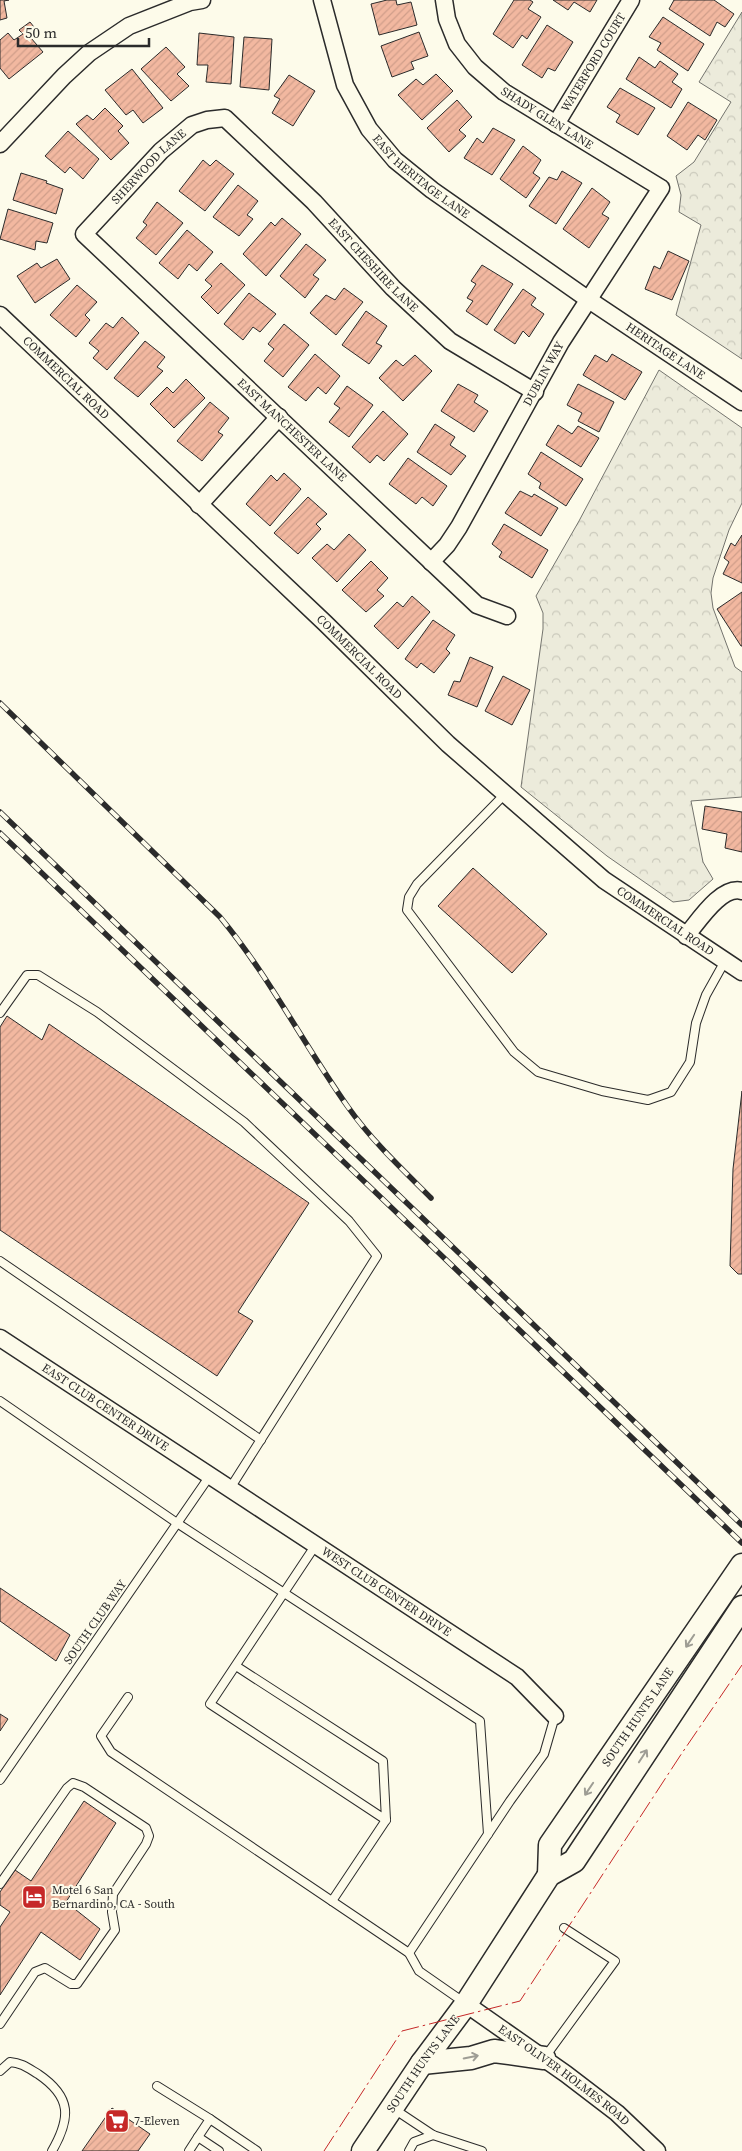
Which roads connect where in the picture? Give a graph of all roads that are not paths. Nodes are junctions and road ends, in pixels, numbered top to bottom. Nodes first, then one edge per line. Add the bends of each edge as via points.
1 (202, 0) edge
2 (322, 0) edge
3 (444, 0) edge
4 (631, 0) edge
5 (226, 118) joint
6 (556, 124) junction
7 (3, 135) edge
8 (661, 188) joint
9 (84, 234) joint
10 (589, 300) junction
11 (0, 315) edge
12 (535, 392) junction
13 (742, 402) edge
14 (279, 417) junction
15 (199, 505) junction
16 (431, 562) junction
17 (507, 616) dead end
18 (505, 794) junction
19 (742, 891) edge
20 (686, 936) junction
21 (725, 961) junction
22 (742, 972) edge
23 (0, 1013) edge
24 (0, 1261) edge
25 (0, 1338) edge
26 (0, 1401) edge
27 (261, 1440) junction
28 (210, 1477) junction
29 (229, 1490) junction
30 (178, 1524) junction
31 (315, 1546) junction
32 (742, 1564) edge
33 (285, 1592) junction
34 (739, 1612) edge
35 (236, 1666) junction
36 (128, 1697) dead end
37 (555, 1716) joint
38 (0, 1780) edge
39 (386, 1820) junction
40 (488, 1834) junction
41 (550, 1875) junction
42 (0, 1884) edge
43 (332, 1901) junction
44 (564, 1928) dead end
45 (409, 1953) junction
46 (466, 2004) junction
47 (0, 2024) edge
48 (544, 2058) junction
49 (422, 2063) junction
50 (0, 2071) edge
51 (157, 2086) dead end
52 (392, 2108) junction
53 (210, 2119) junction
54 (433, 2135) junction
55 (198, 2137) junction
56 (246, 2148) edge
57 (52, 2151) edge
58 (188, 2151) edge
59 (218, 2151) edge
60 (257, 2151) edge
61 (363, 2151) edge
62 (408, 2151) edge
63 (482, 2151) edge
64 (657, 2151) edge

1 - 7 street via 129,26 89,53
2 - 10 street, EAST HERITAGE LANE via 345,85 369,129 395,160 432,190
3 - 6 street, SHADY GLEN LANE via 447,19 457,44 475,66 504,92
4 - 6 street, WATERFORD COURT
5 - 9 street, SHERWOOD LANE via 192,125 161,151
5 - 12 street, EAST CHESHIRE LANE via 314,202 393,288 450,341
6 - 8 street, SHADY GLEN LANE
8 - 10 street, DUBLIN WAY
9 - 14 street, EAST MANCHESTER LANE
10 - 12 street, DUBLIN WAY via 561,342
10 - 13 street, HERITAGE LANE
11 - 15 street, COMMERCIAL ROAD
12 - 16 street, DUBLIN WAY via 459,527
14 - 15 street
14 - 16 street, EAST MANCHESTER LANE
15 - 18 street, COMMERCIAL ROAD via 448,744
16 - 17 street, EAST MANCHESTER LANE via 477,605
18 - 20 street, COMMERCIAL ROAD via 604,880
18 - 21 lane via 417,884 409,897 407,910 514,1052 538,1072 602,1091 648,1100 671,1092 690,1062 699,1014
19 - 20 street via 737,889 724,894
20 - 21 street, COMMERCIAL ROAD
21 - 22 street, COMMERCIAL ROAD
23 - 27 lane via 27,975 38,975 98,1012 244,1122 349,1220 377,1256
24 - 27 lane
25 - 28 street, EAST CLUB CENTER DRIVE
26 - 30 lane
27 - 29 lane
28 - 29 street, WEST CLUB CENTER DRIVE
28 - 30 lane, SOUTH CLUB WAY
29 - 31 street, WEST CLUB CENTER DRIVE
30 - 33 lane
30 - 38 lane, SOUTH CLUB WAY
31 - 33 lane
31 - 37 street, WEST CLUB CENTER DRIVE via 517,1677
32 -> 41 main road, SOUTH HUNTS LANE via 550,1845
33 - 35 lane
33 - 40 lane via 480,1721
41 -> 34 main road, SOUTH HUNTS LANE via 574,1861
35 - 39 lane via 383,1761
35 - 39 lane via 210,1704
36 - 43 lane via 102,1736 110,1752
37 - 40 lane via 544,1754
39 - 43 lane
40 - 45 lane
41 - 46 main road, SOUTH HUNTS LANE
42 - 47 lane via 73,1784 84,1787 146,1828 149,1836 113,1894 115,1930 77,1984 71,1984 45,1968 35,1972
43 - 45 lane
44 - 48 lane via 615,1962
45 - 46 lane via 419,1971
46 - 48 street, EAST OLIVER HOLMES ROAD
46 - 49 main road, SOUTH HUNTS LANE
49 -> 48 main road via 471,2058 494,2051
48 - 64 street, EAST OLIVER HOLMES ROAD via 616,2112
49 - 52 main road, SOUTH HUNTS LANE
50 - 57 lane via 10,2062 22,2063 48,2081 64,2100 62,2134
51 - 53 lane
52 - 54 lane
52 - 61 main road, SOUTH HUNTS LANE
53 - 55 lane
53 - 56 lane
54 - 62 lane via 414,2142
54 - 63 lane
55 - 58 lane
55 - 59 lane
56 - 60 lane

